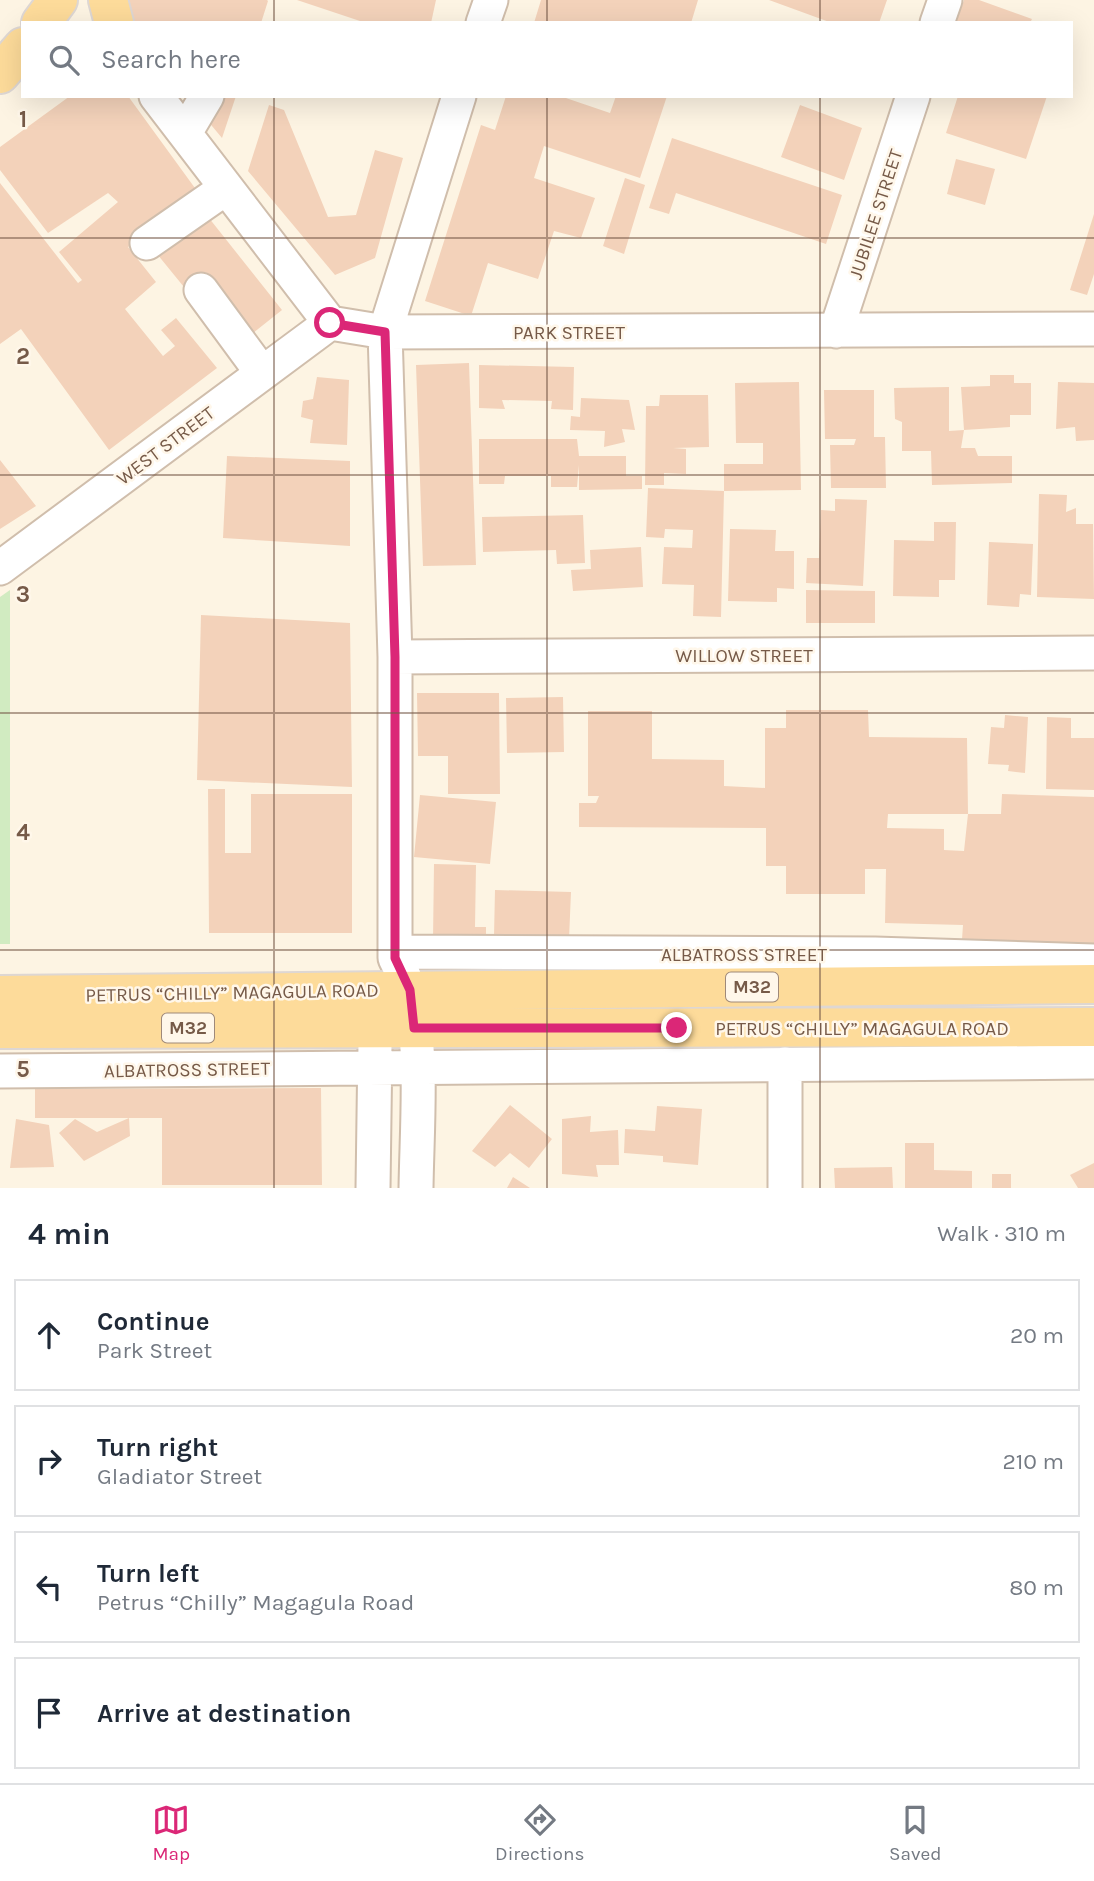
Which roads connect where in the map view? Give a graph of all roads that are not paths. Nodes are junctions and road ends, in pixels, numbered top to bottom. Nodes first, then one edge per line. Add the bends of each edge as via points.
1 (58, 0) edge
2 (87, 0) edge
3 (108, 0) edge
4 (491, 0) edge
5 (945, 0) edge
6 (42, 21) edge
7 (102, 21) edge
8 (113, 21) edge
9 (484, 21) edge
10 (938, 21) edge
11 (158, 98) edge
12 (206, 98) edge
13 (458, 98) edge
14 (912, 98) edge
15 (185, 133) junction
16 (226, 187) junction
17 (147, 243) dead end
18 (201, 290) dead end
19 (330, 323) junction
20 (1094, 329) edge
21 (836, 331) junction
22 (385, 332) junction
23 (262, 373) junction
24 (0, 568) edge
25 (1094, 653) edge
26 (395, 657) junction
27 (1094, 961) edge
28 (394, 972) junction
29 (1094, 984) edge
30 (0, 995) edge
31 (1094, 1027) edge
32 (376, 1028) junction
33 (414, 1028) junction
34 (0, 1029) edge
35 (1094, 1062) edge
36 (785, 1064) junction
37 (373, 1067) junction
38 (417, 1067) junction
39 (0, 1071) edge
40 (373, 1188) edge
41 (416, 1188) edge
42 (785, 1188) edge

1 - 6 main road
2 - 7 street
3 - 8 main road
4 - 9 street
5 - 10 street
11 - 15 street
12 - 15 street
13 - 22 street
14 - 21 street, JUBILEE STREET
15 - 16 street
16 - 17 street
16 - 19 street
18 - 23 street
19 - 22 street, PARK STREET
19 - 23 street, WEST STREET
20 - 21 street, PARK STREET
21 - 22 street, PARK STREET
22 - 26 street
23 - 24 street, WEST STREET
25 - 26 street, WILLOW STREET
26 - 28 street
27 - 28 street, ALBATROSS STREET via 875,954
28 - 29 main road, PETRUS “CHILLY” MAGAGULA ROAD / M32
28 - 30 main road, PETRUS “CHILLY” MAGAGULA ROAD / M32
28 - 32 street
28 - 33 street
31 - 33 main road, PETRUS “CHILLY” MAGAGULA ROAD / M32
32 - 33 main road, PETRUS “CHILLY” MAGAGULA ROAD / M32
32 - 34 main road, PETRUS “CHILLY” MAGAGULA ROAD / M32
32 - 37 street
33 - 38 street
35 - 36 street
36 - 38 street
36 - 42 street
37 - 38 street, ALBATROSS STREET
37 - 39 street, ALBATROSS STREET
37 - 40 street
38 - 41 street

